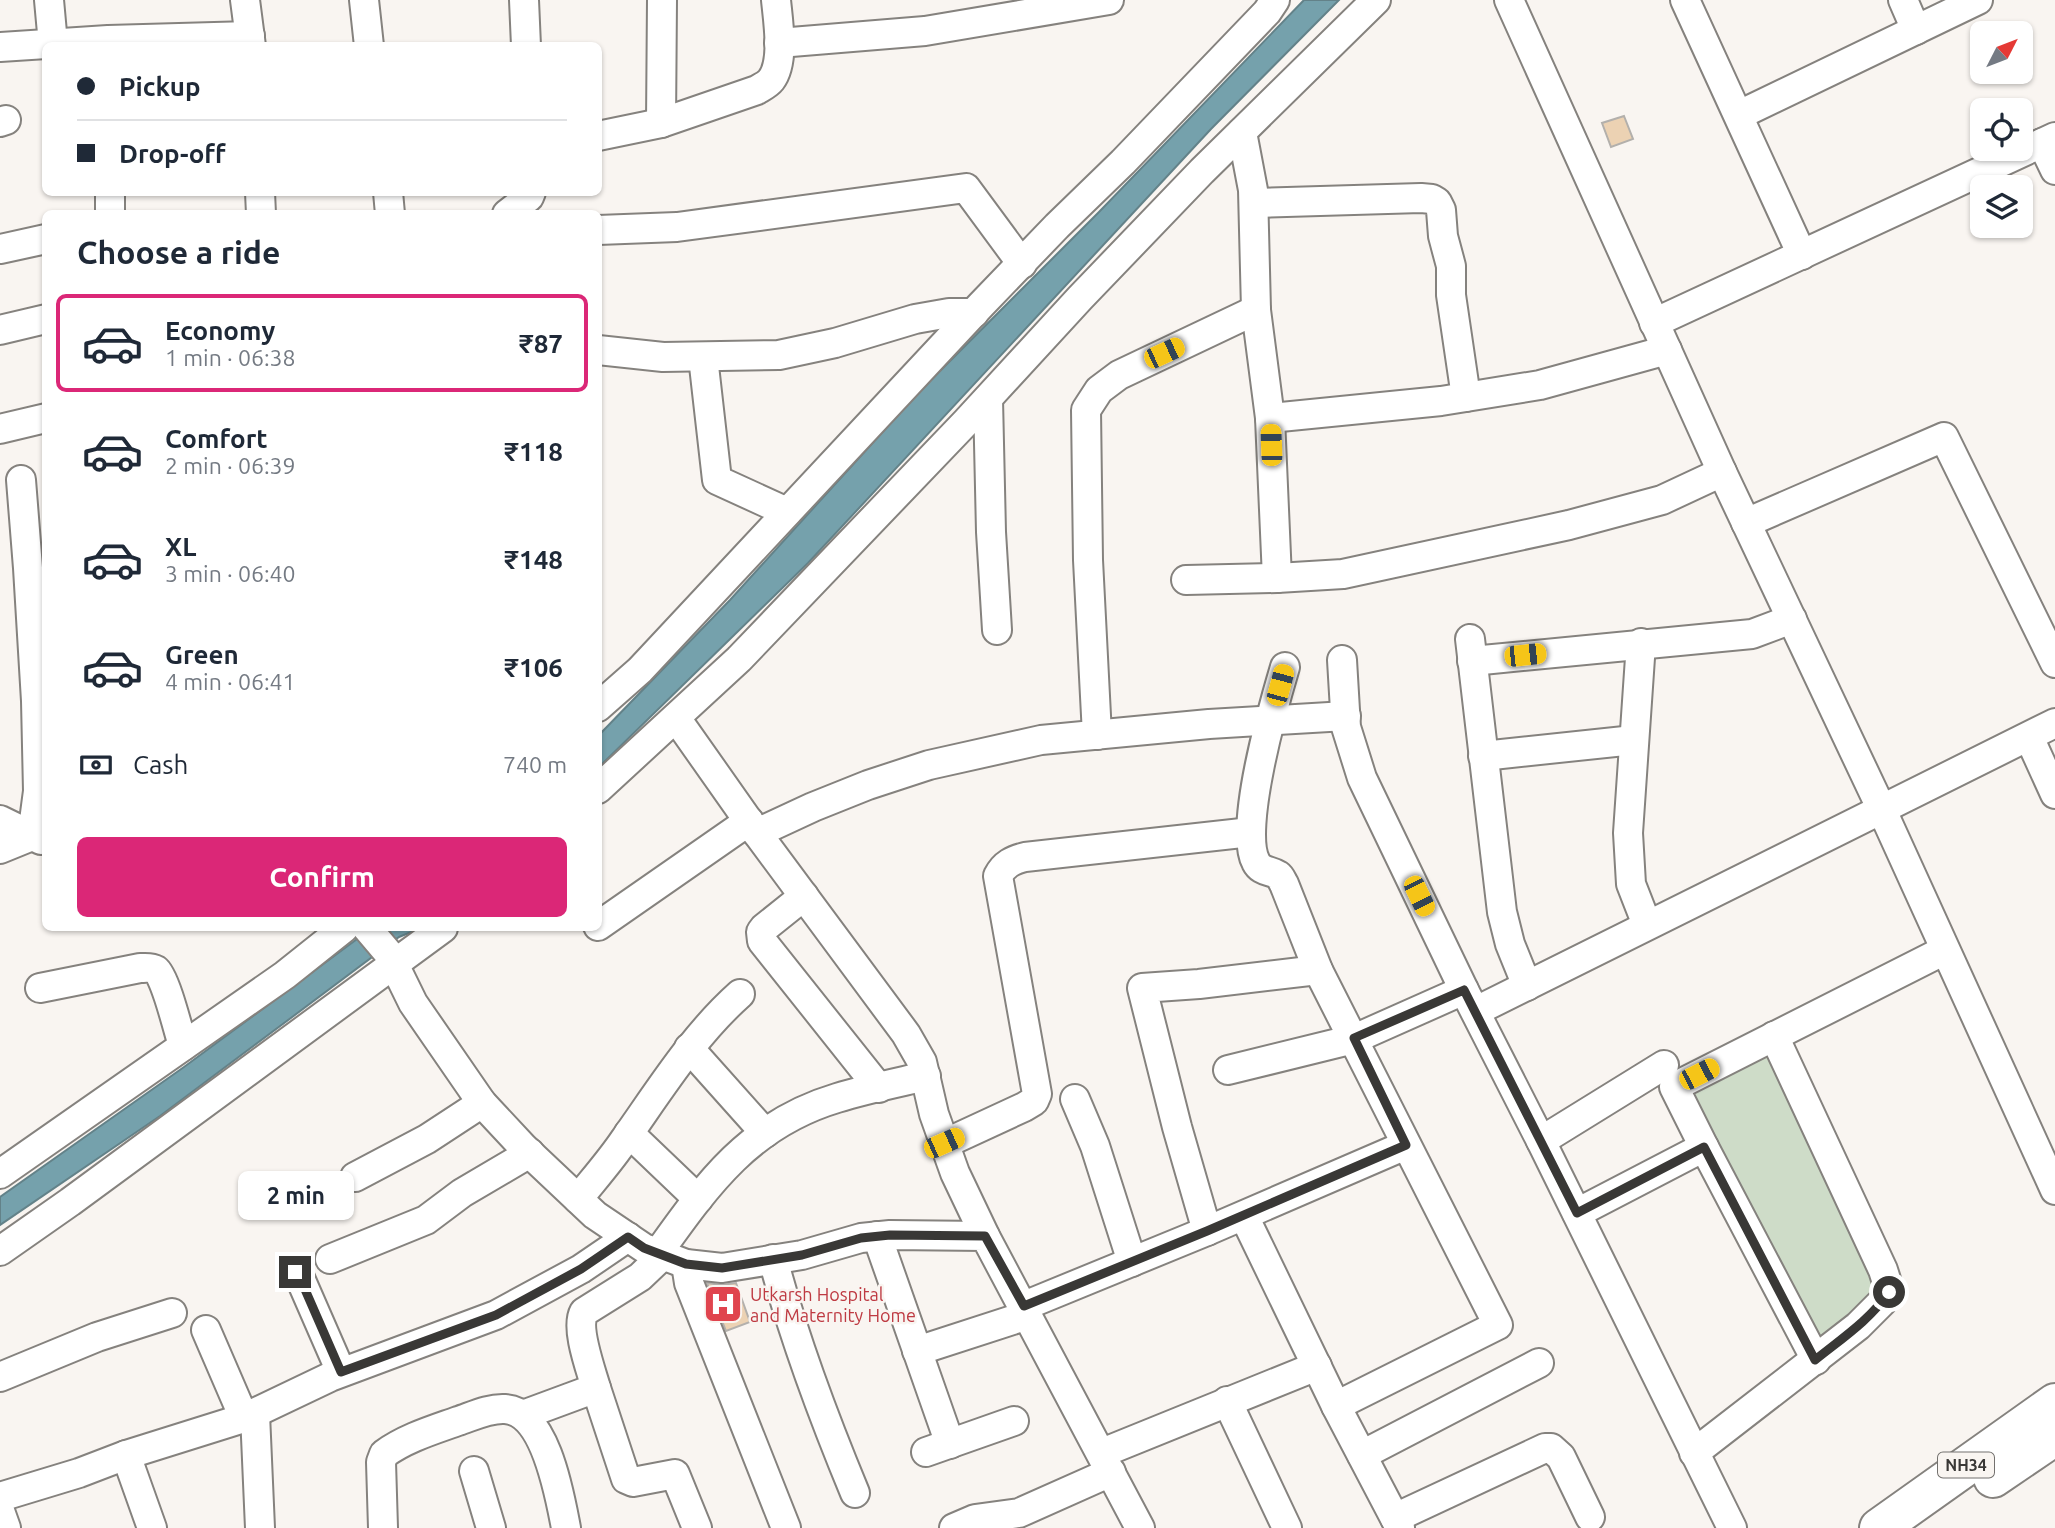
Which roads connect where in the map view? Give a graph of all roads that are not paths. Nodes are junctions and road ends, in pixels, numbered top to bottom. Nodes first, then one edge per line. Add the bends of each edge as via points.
1 (49, 0) edge
2 (245, 0) edge
3 (364, 0) edge
4 (524, 0) edge
5 (662, 0) edge
6 (776, 0) edge
7 (1109, 0) edge
8 (1275, 0) edge
9 (1376, 0) edge
10 (1509, 0) edge
11 (1685, 0) edge
12 (1903, 0) edge
13 (1978, 0) edge
14 (1916, 30) junction
15 (250, 41) edge
16 (54, 42) edge
17 (179, 42) edge
18 (369, 42) edge
19 (526, 42) edge
20 (779, 43) junction
21 (42, 45) edge
22 (0, 47) edge
23 (1739, 115) junction
24 (661, 123) junction
25 (1242, 132) junction
26 (602, 135) edge
27 (2049, 140) edge
28 (2055, 170) edge
29 (529, 196) edge
30 (1254, 203) junction
31 (512, 210) edge
32 (602, 230) edge
33 (42, 240) edge
34 (0, 250) edge
35 (1802, 254) junction
36 (1022, 264) junction
37 (1256, 310) junction
38 (974, 313) junction
39 (42, 320) edge
40 (1654, 323) junction
41 (0, 330) edge
42 (602, 350) edge
43 (1667, 350) junction
44 (703, 357) junction
45 (1466, 397) junction
46 (988, 399) junction
47 (1270, 418) junction
48 (42, 419) edge
49 (0, 429) edge
50 (1722, 472) junction
51 (21, 480) dead end
52 (787, 512) junction
53 (1746, 523) junction
54 (1277, 578) junction
55 (1186, 580) dead end
56 (1792, 620) junction
57 (997, 630) dead end
58 (1641, 643) junction
59 (1342, 660) dead end
60 (2055, 663) edge
61 (1284, 667) dead end
62 (602, 700) edge
63 (1346, 716) junction
64 (676, 718) junction
65 (1270, 721) junction
66 (2055, 723) edge
67 (1097, 735) junction
68 (2029, 737) junction
69 (1634, 740) junction
70 (1483, 757) junction
71 (602, 785) edge
72 (2055, 794) edge
73 (1881, 808) junction
74 (0, 820) edge
75 (753, 827) junction
76 (1251, 832) junction
77 (39, 839) edge
78 (0, 849) edge
79 (804, 896) junction
80 (602, 924) edge
81 (1647, 925) junction
82 (340, 931) edge
83 (370, 931) edge
84 (438, 931) edge
85 (1945, 950) junction
86 (392, 958) junction
87 (1318, 970) junction
88 (1527, 986) junction
89 (40, 988) dead end
90 (740, 994) dead end
91 (1470, 1001) junction
92 (1774, 1036) junction
93 (1354, 1038) junction
94 (183, 1046) junction
95 (690, 1048) junction
96 (1664, 1065) dead end
97 (1228, 1070) dead end
98 (926, 1076) junction
99 (879, 1088) junction
100 (1075, 1099) dead end
101 (482, 1103) junction
102 (629, 1133) junction
103 (765, 1133) junction
104 (1541, 1140) junction
105 (944, 1143) junction
106 (1406, 1145) junction
107 (1704, 1147) junction
108 (530, 1153) junction
109 (2051, 1171) edge
110 (0, 1174) edge
111 (355, 1177) dead end
112 (579, 1199) junction
113 (698, 1199) junction
114 (1577, 1213) junction
115 (1244, 1216) junction
116 (1207, 1231) junction
117 (877, 1236) junction
118 (985, 1236) junction
119 (628, 1237) junction
120 (0, 1251) edge
121 (669, 1258) junction
122 (330, 1259) dead end
123 (773, 1259) junction
124 (1132, 1262) junction
125 (295, 1272) dead end
126 (1026, 1310) junction
127 (172, 1313) dead end
128 (206, 1330) dead end
129 (917, 1352) junction
130 (1815, 1360) junction
131 (1539, 1363) dead end
132 (1317, 1366) junction
133 (341, 1372) junction
134 (0, 1377) edge
135 (596, 1388) junction
136 (1227, 1401) junction
137 (2055, 1403) edge
138 (1336, 1406) junction
139 (523, 1415) junction
140 (249, 1416) junction
141 (1014, 1421) dead end
142 (2055, 1436) edge
143 (1694, 1452) junction
144 (126, 1455) junction
145 (1362, 1455) junction
146 (1106, 1463) junction
147 (474, 1471) dead end
148 (855, 1493) dead end
149 (0, 1497) edge
150 (0, 1511) edge
151 (1590, 1517) dead end
152 (1398, 1523) edge
153 (6, 1528) edge
154 (152, 1528) edge
155 (260, 1528) edge
156 (383, 1528) edge
157 (491, 1528) edge
158 (566, 1528) edge
159 (697, 1528) edge
160 (786, 1528) edge
161 (954, 1528) edge
162 (1140, 1528) edge
163 (1287, 1528) edge
164 (1732, 1528) edge
165 (1879, 1528) edge
166 (1924, 1528) edge

1 - 16 street
2 - 15 street
3 - 18 street
4 - 19 street
5 - 24 street
6 - 20 street
7 - 20 street via 925,31
8 - 36 street
9 - 25 street
10 - 40 street
11 - 23 street
12 - 14 street
13 - 14 street
14 - 23 street
15 - 17 street
20 - 24 street via 775,71 766,84
21 - 22 street
23 - 35 street
24 - 26 street
25 - 30 street
25 - 46 street
27 - 28 street
27 - 35 street
29 - 31 street
30 - 37 street
30 - 45 street via 1421,198 1437,202 1451,266
32 - 36 street via 677,227 966,188
33 - 34 street
35 - 40 street
36 - 38 street
37 - 47 street
37 - 67 street via 1119,375 1099,390 1086,410
38 - 44 street via 915,319 779,355
38 - 52 street
39 - 41 street
40 - 43 street
42 - 44 street
43 - 45 street via 1540,385
43 - 50 street
44 - 52 street via 718,480
45 - 47 street
46 - 57 street
46 - 64 street via 749,649
47 - 54 street
48 - 49 street
50 - 53 street
50 - 54 street via 1662,500 1569,525 1343,574
51 - 77 street via 36,701
52 - 62 street via 640,670
53 - 56 street
53 - 60 street via 1944,437
54 - 55 street
56 - 58 street via 1752,634
56 - 73 street
58 - 69 street
58 - 70 street via 1471,650
59 - 63 street
61 - 65 street
63 - 65 street
63 - 91 street via 1362,778
64 - 71 street
64 - 75 street
65 - 67 street
65 - 76 street
66 - 68 street
67 - 75 street via 1041,740 929,765
68 - 72 street
68 - 73 street
69 - 70 street
69 - 81 street via 1628,833 1631,884
70 - 88 street via 1502,912
73 - 81 street
73 - 85 street
74 - 77 street
75 - 79 street
75 - 80 street
76 - 87 street via 1257,865 1278,875 1284,884
76 - 105 street via 1025,857 1004,866 998,876 1037,1094 1024,1107
77 - 78 street
79 - 98 street via 906,1034
79 - 99 street via 764,928 762,941
81 - 88 street
82 - 94 street
83 - 86 street
84 - 86 street
85 - 92 street
85 - 109 street
86 - 101 street via 413,1003
86 - 120 street
87 - 93 street
87 - 116 street via 1142,988
88 - 91 street
89 - 94 street via 153,968 163,981
90 - 95 street
91 - 93 street
91 - 104 street
92 - 107 street via 1675,1087
92 - 130 street via 1883,1270 1889,1292 1858,1326
93 - 97 street
93 - 106 street
94 - 110 street
95 - 102 street
95 - 103 street
96 - 104 street
98 - 99 street
98 - 105 street
99 - 103 street via 835,1099
100 - 124 street
101 - 108 street
101 - 111 street
102 - 112 street
102 - 113 street
103 - 113 street via 740,1152
104 - 114 street
105 - 118 street
106 - 115 street
106 - 138 street via 1498,1325
107 - 114 street
107 - 130 street
108 - 112 street
108 - 122 street via 426,1220
112 - 119 street
113 - 121 street
114 - 143 street
115 - 116 street
115 - 132 street
116 - 124 street
117 - 118 street
117 - 123 street
117 - 129 street
118 - 126 street
119 - 121 street
119 - 133 street via 581,1269 496,1315
121 - 123 street via 722,1268
121 - 135 street via 583,1312 581,1330
121 - 160 street via 689,1283
123 - 148 street via 822,1413
124 - 126 street
125 - 133 street
126 - 129 street
126 - 146 street
127 - 134 street via 97,1337
128 - 140 street
129 - 141 street via 938,1448
130 - 143 street
131 - 145 street
132 - 136 street
132 - 138 street
133 - 140 street
135 - 139 street
135 - 159 street via 626,1479 634,1482 675,1474
136 - 146 street
136 - 163 street
137 - 165 highway, NH34
138 - 145 street
139 - 156 street via 508,1409 490,1410 426,1432 384,1454
139 - 158 street via 544,1446
140 - 144 street
140 - 155 street
142 - 166 highway, NH34
143 - 164 street
144 - 149 street
144 - 154 street
145 - 152 street
146 - 161 street via 1019,1513 975,1519
146 - 162 street
147 - 157 street
150 - 153 street
151 - 152 street via 1561,1457 1545,1448

